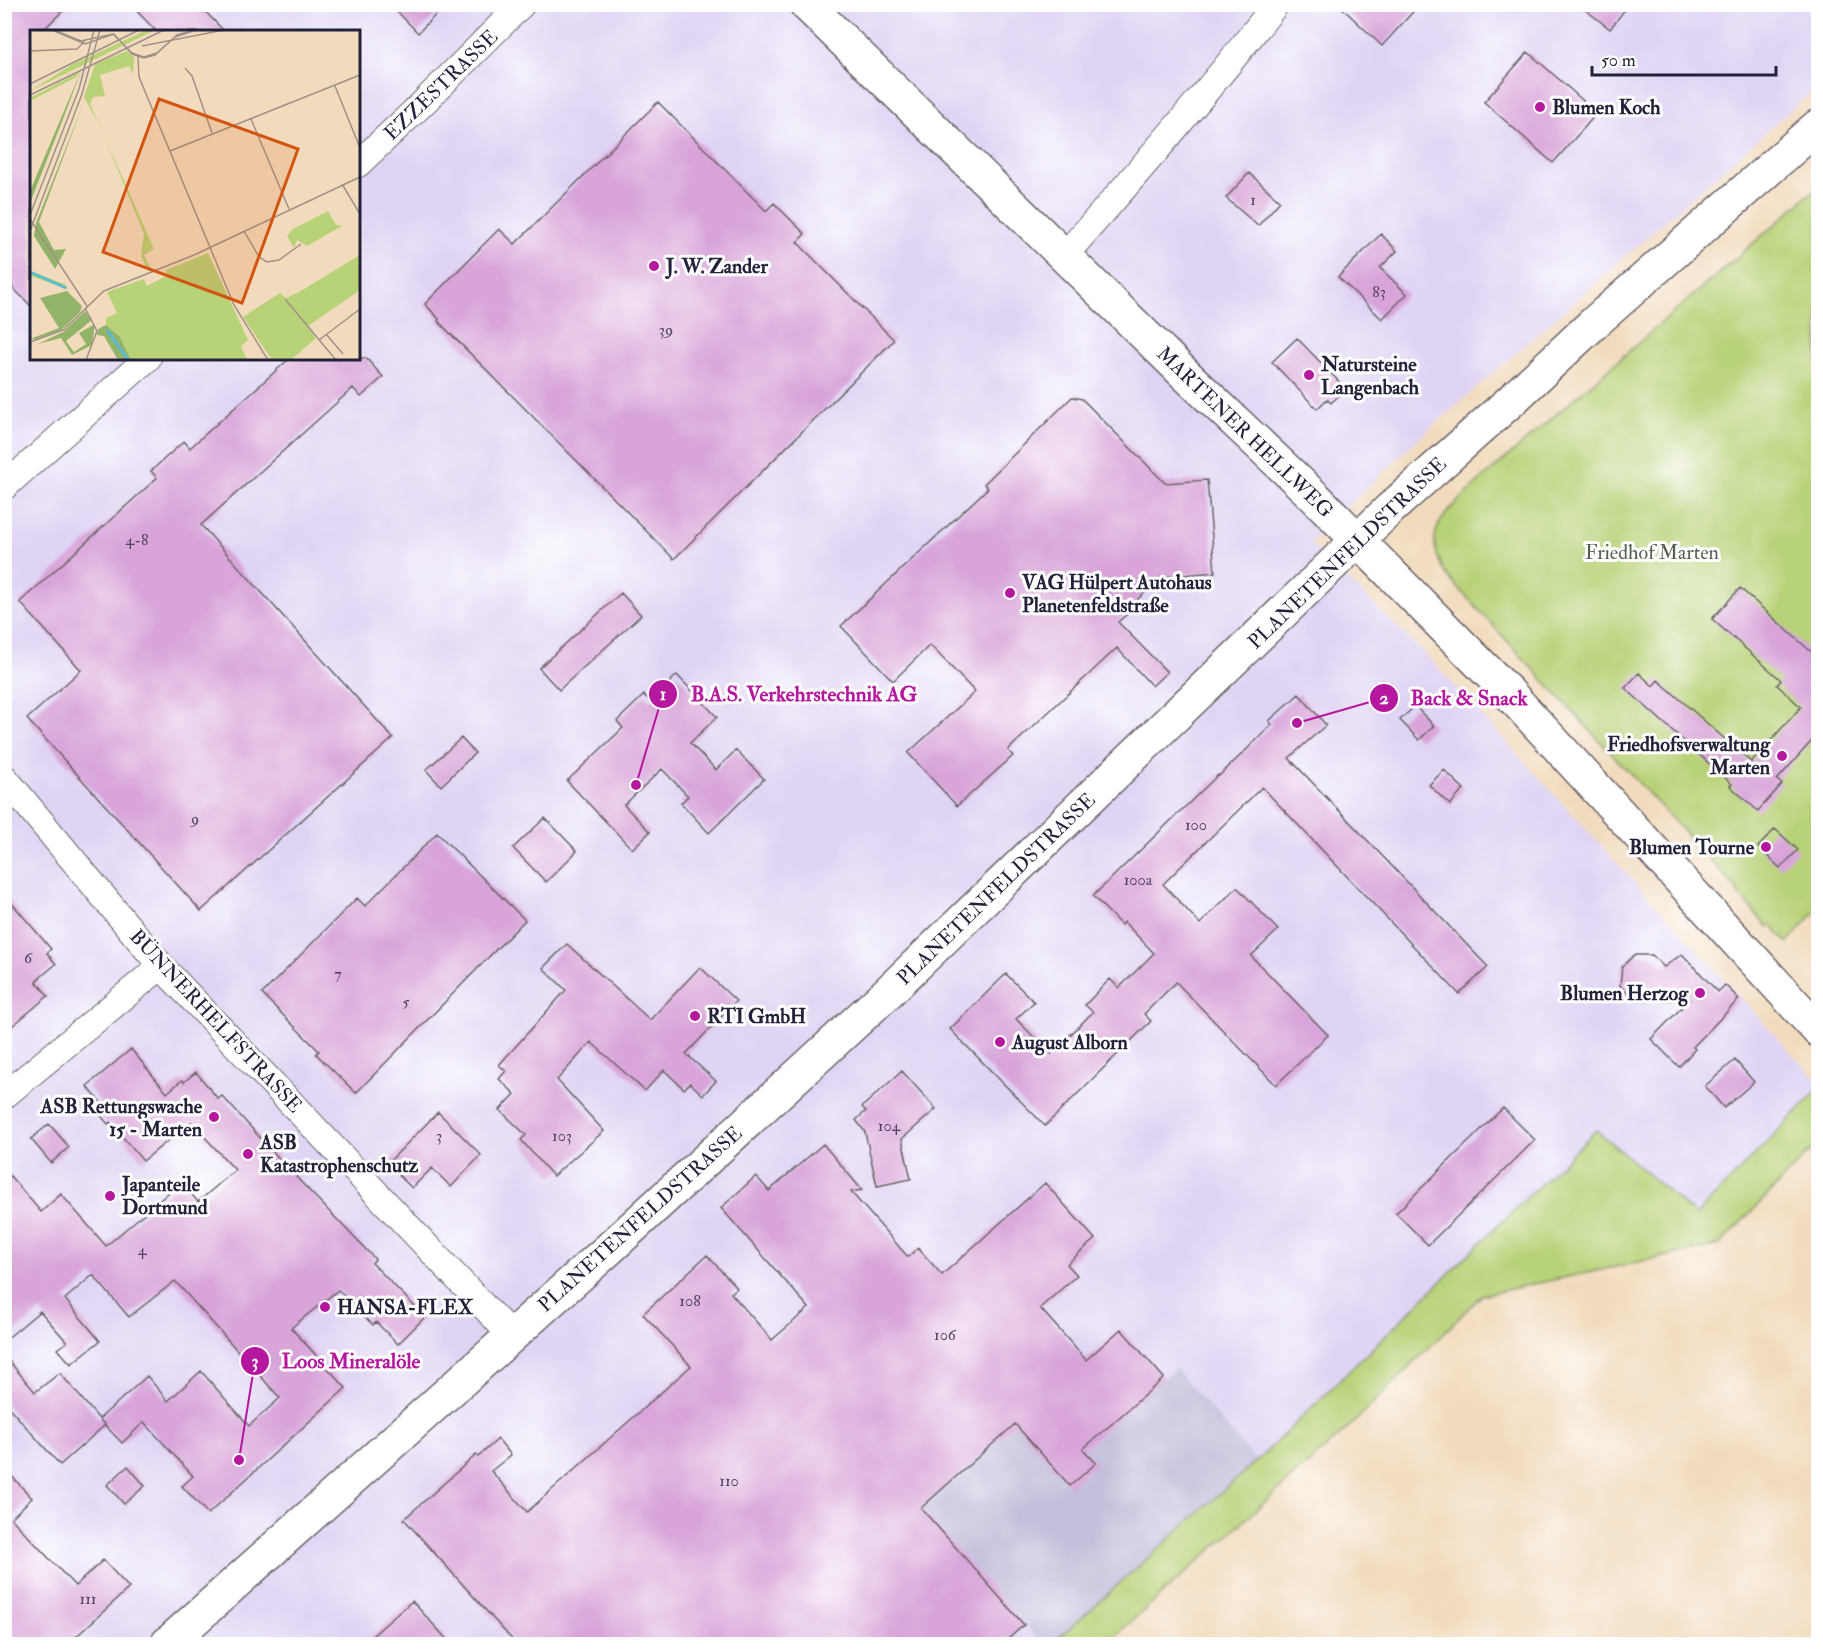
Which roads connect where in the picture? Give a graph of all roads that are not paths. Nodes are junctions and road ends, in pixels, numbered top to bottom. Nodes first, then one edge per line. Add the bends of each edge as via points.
1 (522, 4) edge
2 (806, 4) edge
3 (1276, 4) edge
4 (1818, 126) edge
5 (360, 162) edge
6 (1064, 256) junction
7 (146, 360) edge
8 (4, 487) edge
9 (1358, 542) junction
10 (4, 777) edge
11 (161, 966) junction
12 (1818, 1030) edge
13 (4, 1096) edge
14 (511, 1335) junction
15 (167, 1644) edge

1 - 5 street, EZZESTRASSE
2 - 6 street, MARTENER HELLWEG
3 - 6 street via 1225,70
4 - 9 street, PLANETENFELDSTRASSE via 1594,323
6 - 9 street, MARTENER HELLWEG
7 - 8 street
9 - 12 street, MARTENER HELLWEG via 1507,691
9 - 14 street, PLANETENFELDSTRASSE via 884,996
10 - 11 street, BÜNNERHELFSTRASSE
11 - 13 street
11 - 14 street, BÜNNERHELFSTRASSE
14 - 15 street, PLANETENFELDSTRASSE

